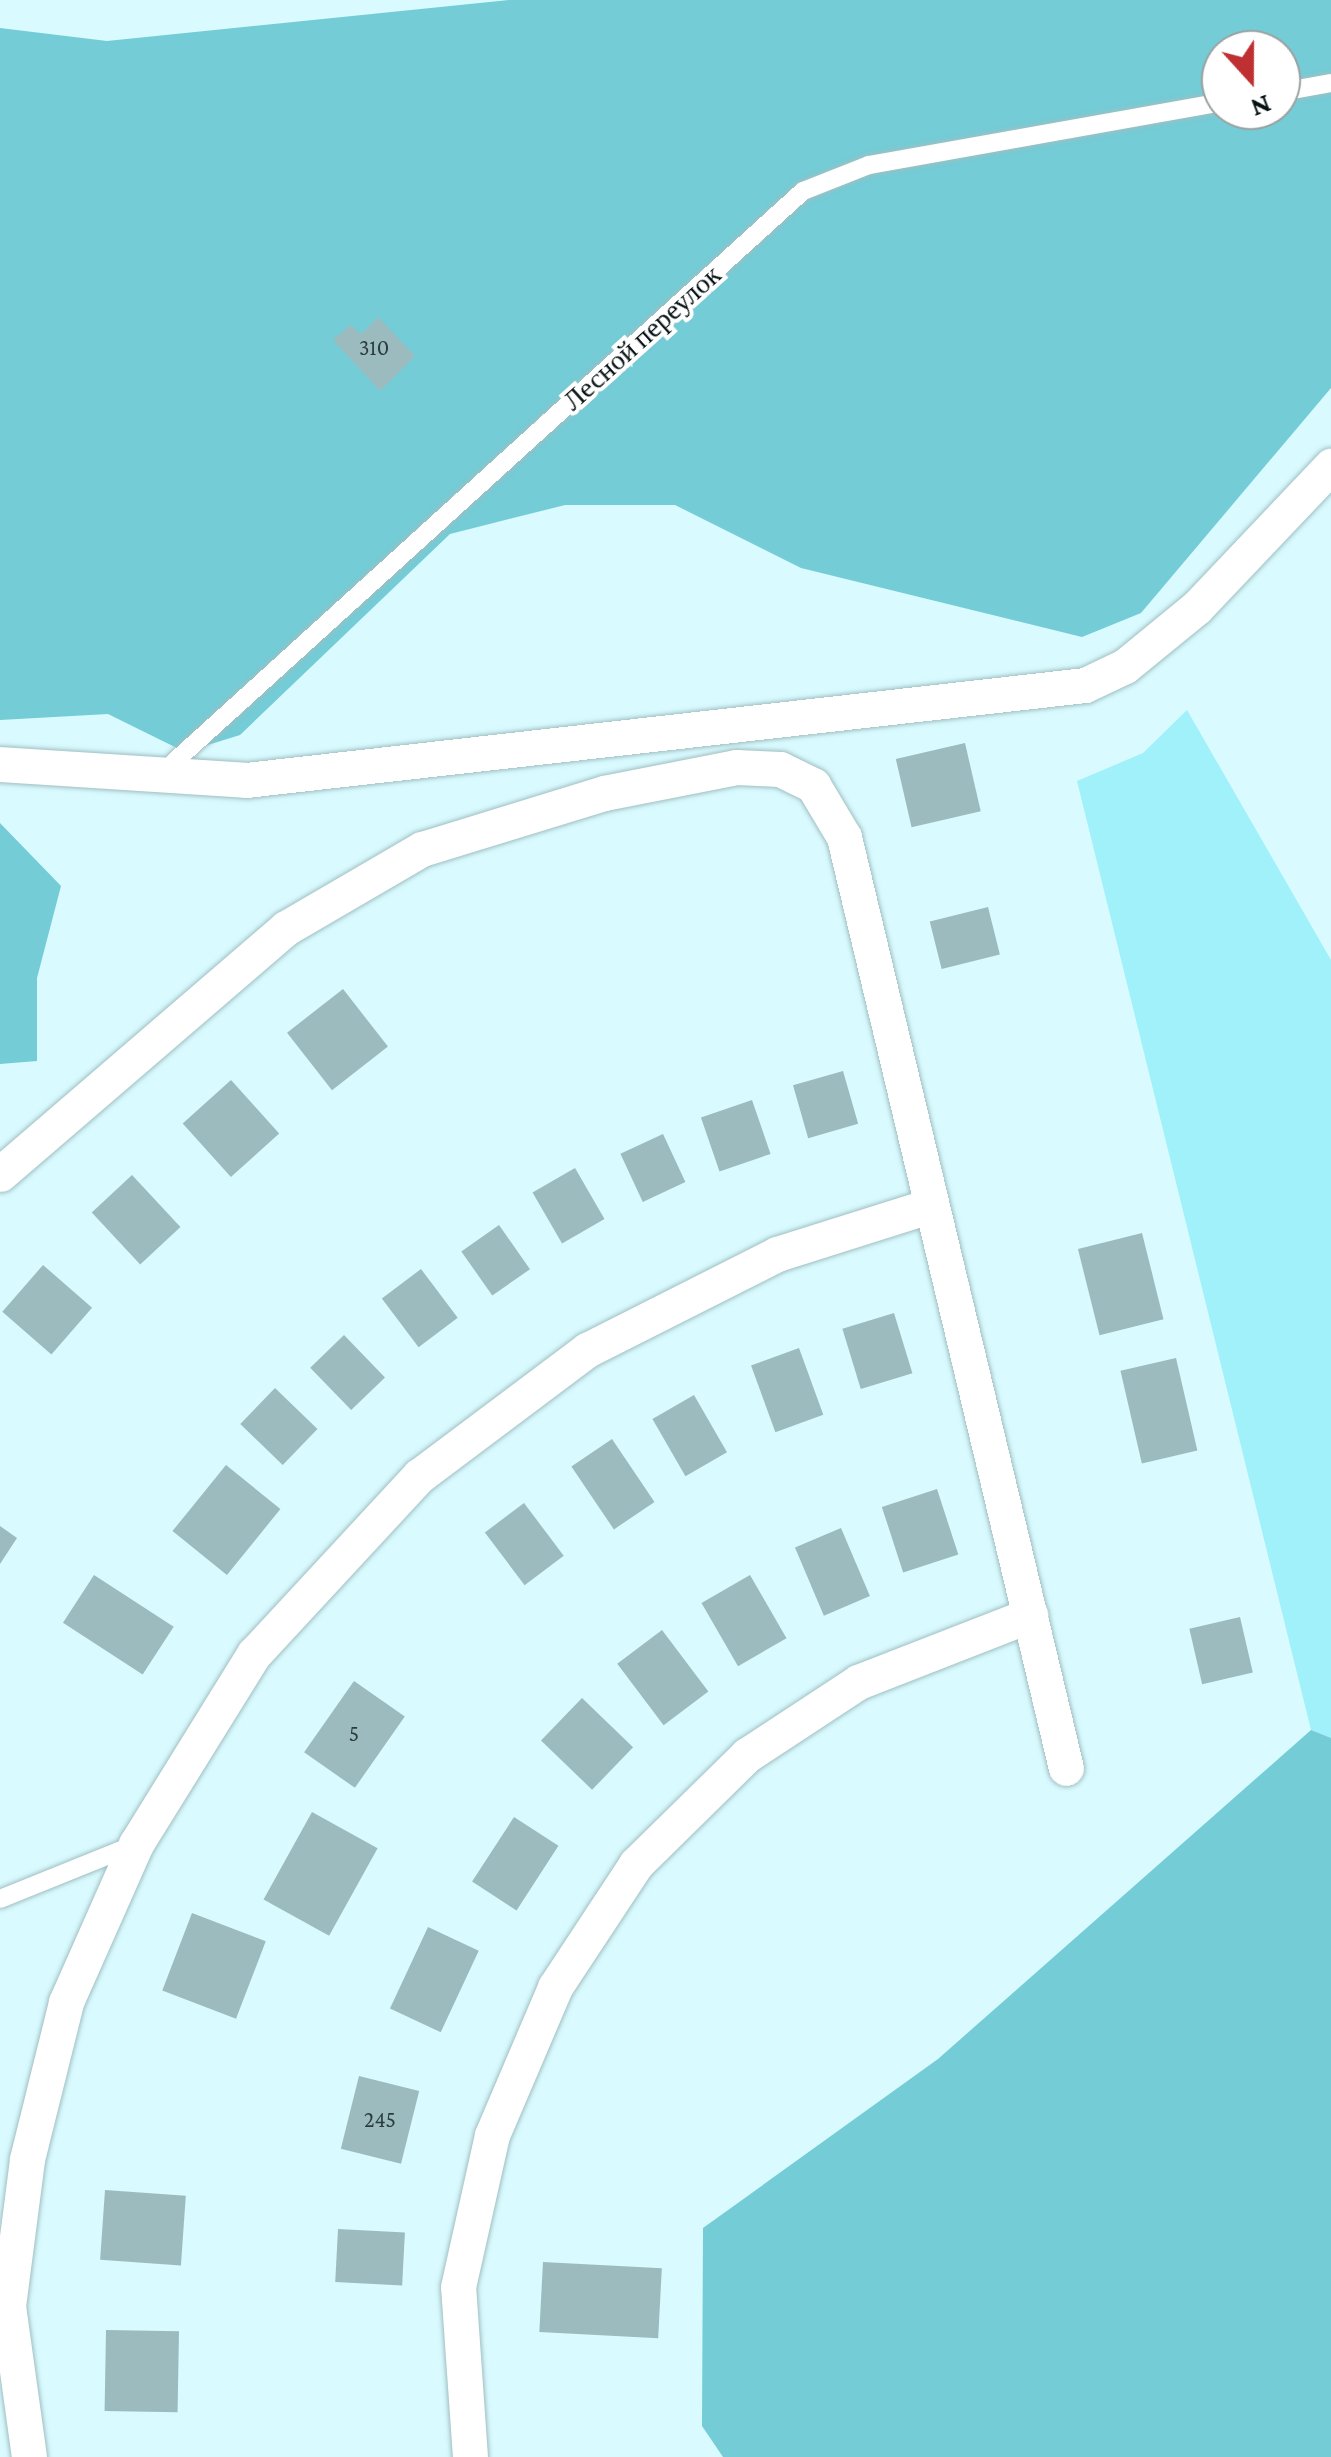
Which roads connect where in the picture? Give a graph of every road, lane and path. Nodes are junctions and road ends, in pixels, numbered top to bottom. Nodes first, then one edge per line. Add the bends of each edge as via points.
1 (1331, 83) edge
2 (1301, 88) edge
3 (1201, 106) edge
4 (1331, 466) edge
5 (0, 764) edge
6 (163, 772) junction
7 (0, 1174) edge
8 (929, 1206) junction
9 (1030, 1616) junction
10 (1066, 1768) dead end
11 (136, 1844) junction
12 (0, 1899) edge
13 (29, 2457) edge
14 (470, 2457) edge

1 - 2 lane
3 - 6 lane, Лесной переулок via 869,166 803,191
4 - 6 street via 1197,607 1124,666 1085,685 246,780
5 - 6 street
7 - 8 street via 286,928 422,849 604,793 736,767 780,769 830,806
8 - 9 street
8 - 11 street via 777,1254 587,1350 419,1476 254,1654
9 - 10 street
9 - 14 street via 858,1682 747,1755 626,1879 555,1987 492,2135 458,2287
11 - 12 lane
11 - 13 street via 66,2002 26,2158 8,2306

